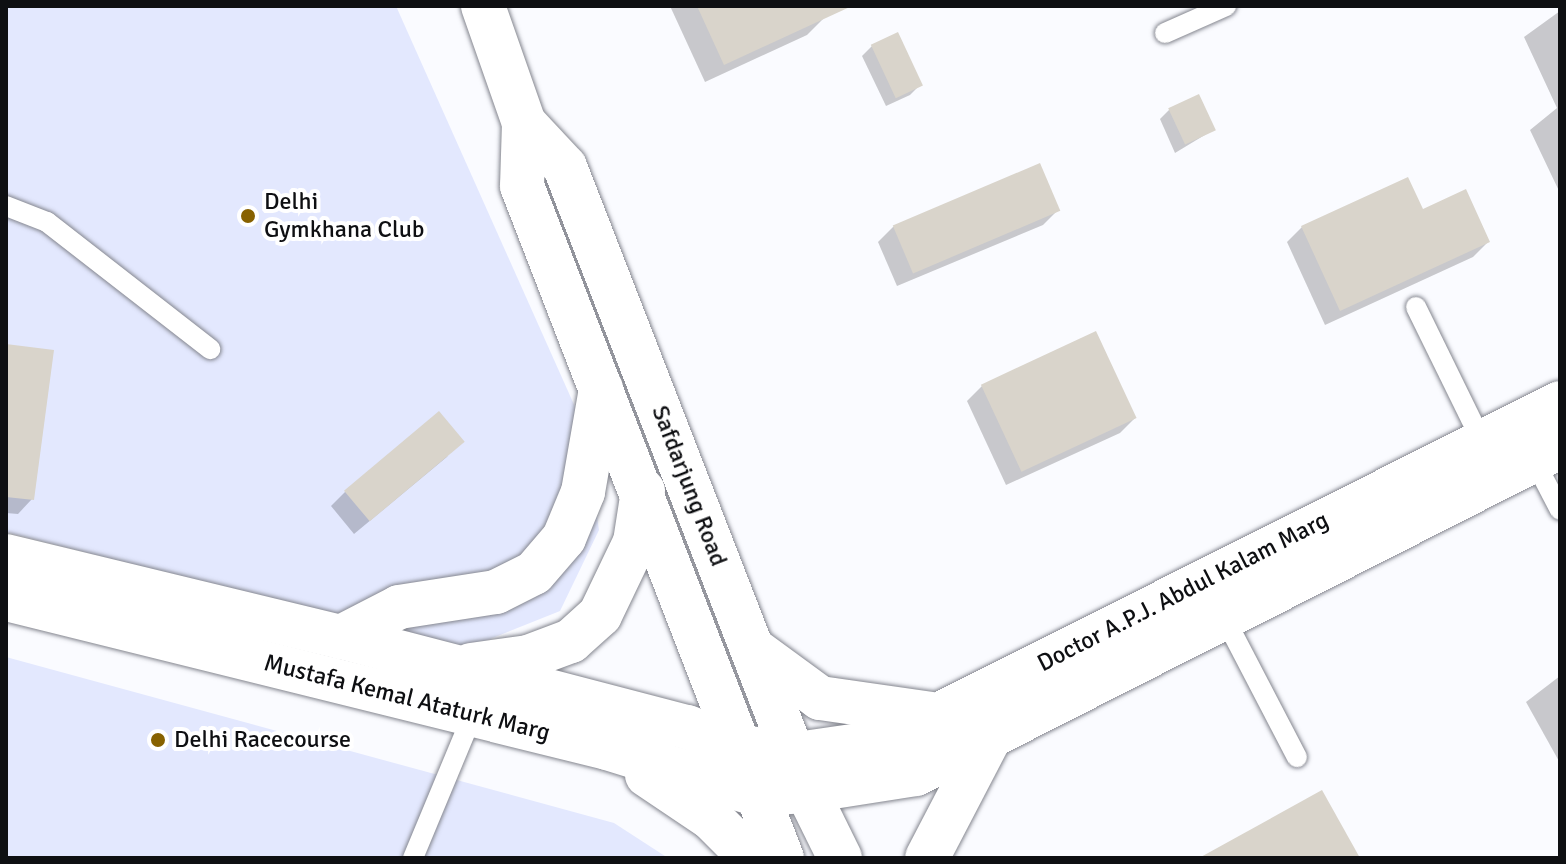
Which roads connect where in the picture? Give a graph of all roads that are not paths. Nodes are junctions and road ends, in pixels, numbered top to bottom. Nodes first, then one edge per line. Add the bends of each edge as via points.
1 (483, 6) edge
2 (1226, 6) edge
3 (1165, 33) dead end
4 (524, 123) junction
5 (6, 206) edge
6 (1416, 307) dead end
7 (210, 349) dead end
8 (601, 389) junction
9 (1560, 403) edge
10 (1482, 442) junction
11 (1547, 453) edge
12 (643, 491) junction
13 (1560, 510) edge
14 (6, 556) edge
15 (6, 599) edge
16 (1224, 617) junction
17 (341, 637) junction
18 (753, 649) junction
19 (449, 668) junction
20 (1052, 682) junction
21 (473, 714) junction
22 (939, 715) junction
23 (990, 737) junction
24 (741, 747) junction
25 (607, 748) junction
26 (1297, 757) dead end
27 (802, 773) junction
28 (756, 794) junction
29 (413, 858) edge
30 (751, 858) edge
31 (782, 858) edge
32 (840, 858) edge
33 (927, 858) edge

1 - 4 main road, Safdarjung Road
2 - 3 lane
4 - 8 main road, Safdarjung Road via 522,186
4 - 18 main road, Safdarjung Road via 565,167
5 - 7 lane via 47,222
6 - 10 lane
8 - 12 main road, Safdarjung Road
8 - 17 main road via 583,492 564,538 534,573 496,592 399,607
9 - 10 main road, Doctor A.P.J. Abdul Kalam Marg
10 - 20 main road, Doctor A.P.J. Abdul Kalam Marg
11 - 13 lane
11 - 16 main road, Doctor A.P.J. Abdul Kalam Marg
12 - 19 main road via 635,542 600,615 571,641 528,657
12 - 24 main road, Safdarjung Road
14 - 17 main road, Mustafa Kemal Ataturk Marg
15 - 21 main road, Mustafa Kemal Ataturk Marg
16 - 20 main road, Doctor A.P.J. Abdul Kalam Marg
16 - 26 lane
17 - 19 main road, Mustafa Kemal Ataturk Marg
18 - 22 main road via 820,698
18 - 27 main road, Safdarjung Road
19 - 24 main road, Mustafa Kemal Ataturk Marg via 687,727
20 - 22 main road, Doctor A.P.J. Abdul Kalam Marg
20 - 23 main road, Doctor A.P.J. Abdul Kalam Marg
21 - 25 main road, Mustafa Kemal Ataturk Marg
21 - 29 lane
22 - 27 main road, Doctor A.P.J. Abdul Kalam Marg
23 - 27 main road, Doctor A.P.J. Abdul Kalam Marg via 916,774
23 - 33 main road
24 - 27 main road, Mustafa Kemal Ataturk Marg
24 - 28 main road, Safdarjung Road
25 - 28 main road, Mustafa Kemal Ataturk Marg
25 - 30 main road via 711,818
27 - 28 main road, Mustafa Kemal Ataturk Marg
27 - 32 main road, Safdarjung Road
28 - 31 main road, Safdarjung Road

